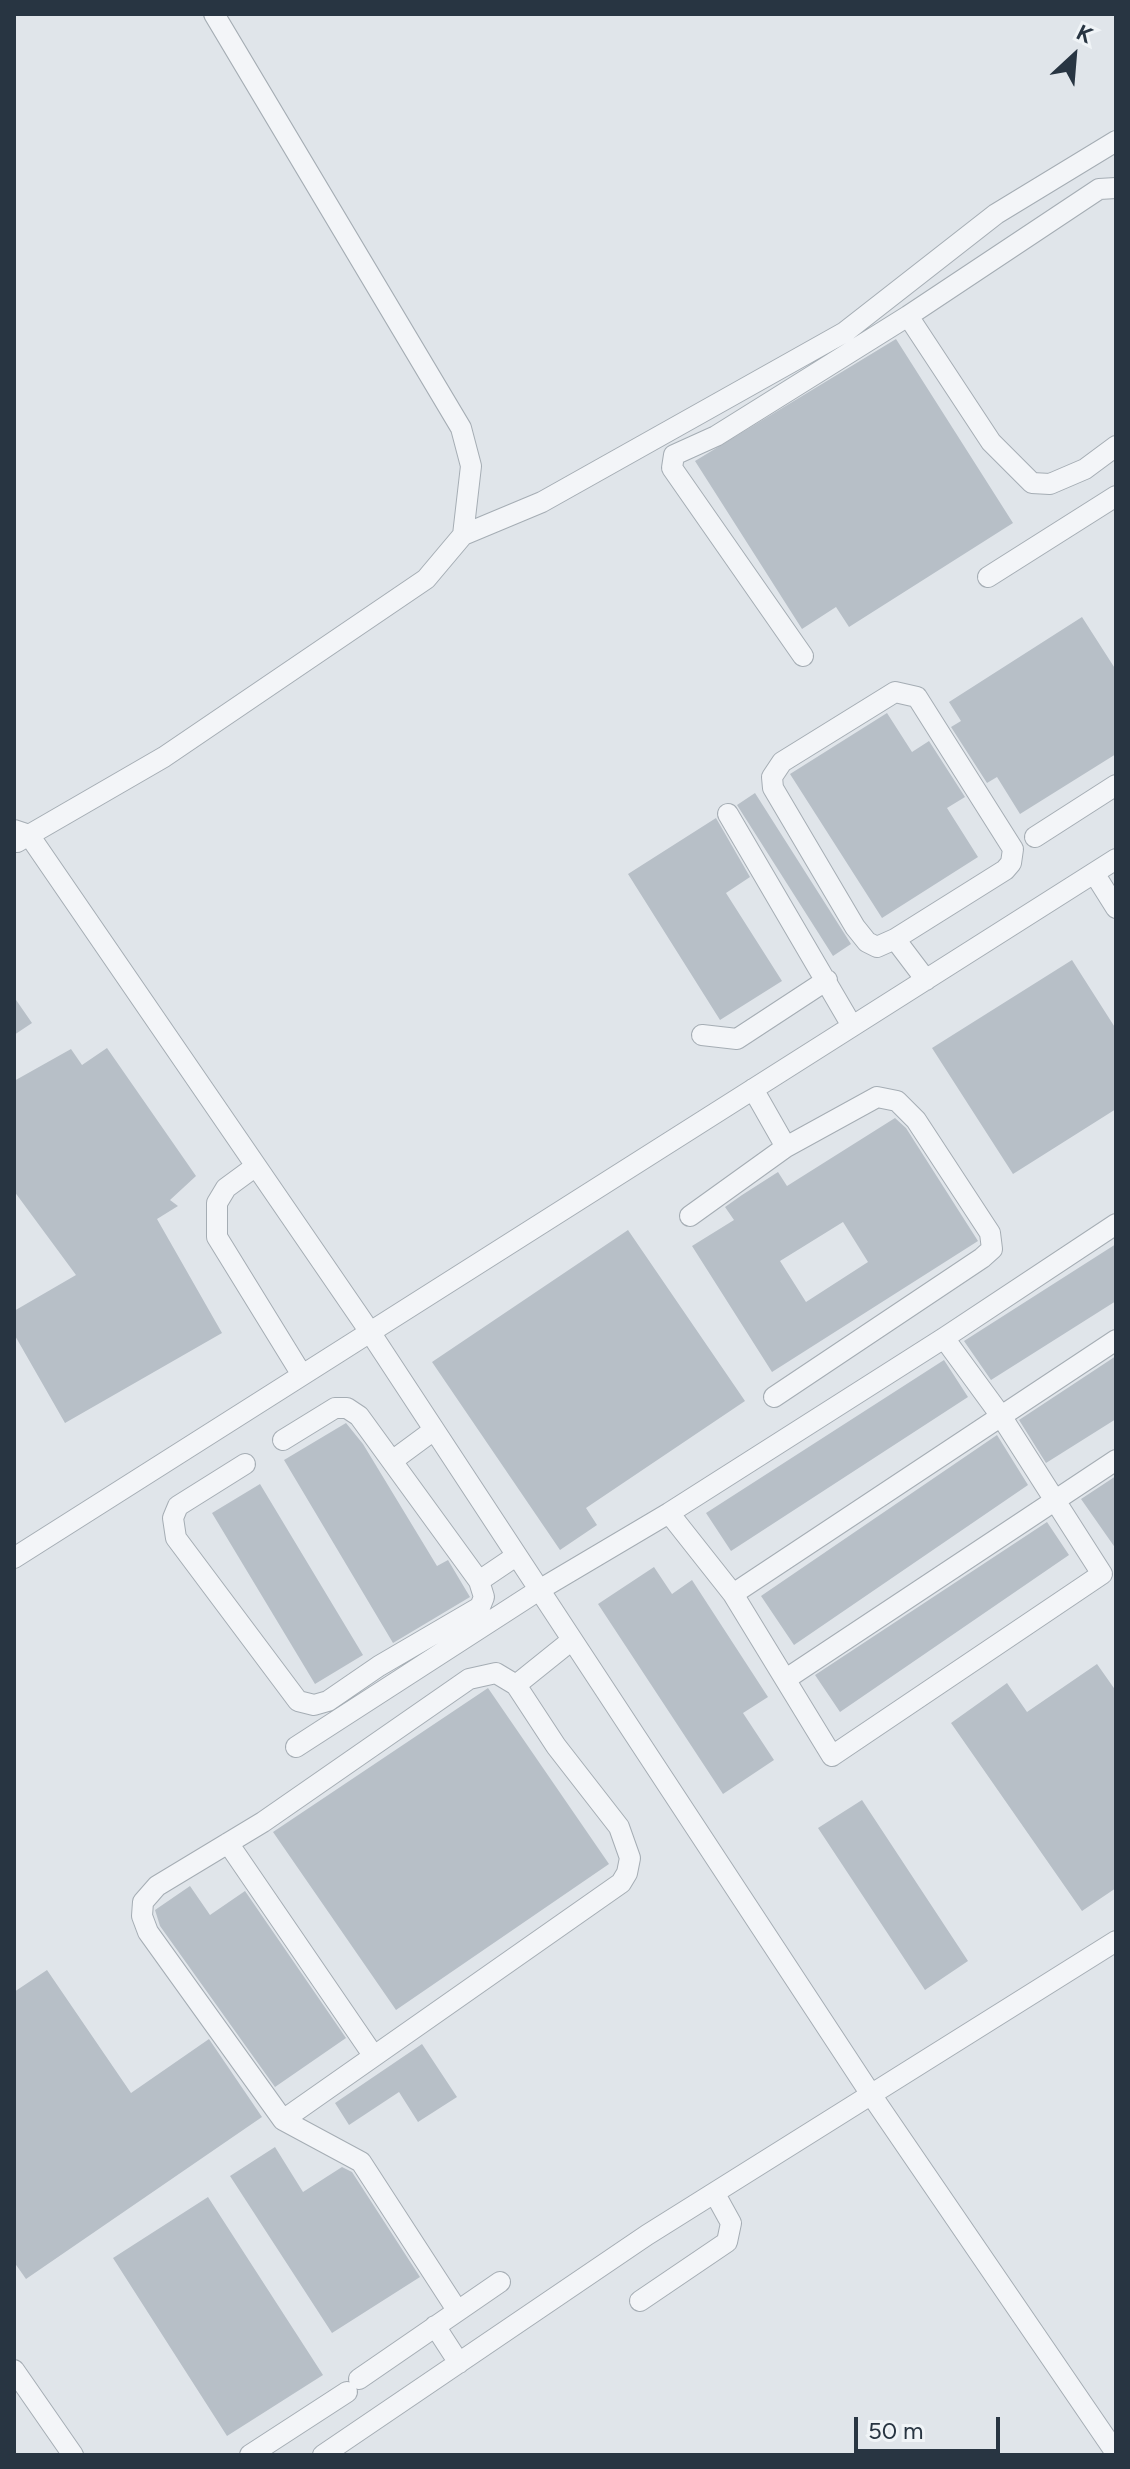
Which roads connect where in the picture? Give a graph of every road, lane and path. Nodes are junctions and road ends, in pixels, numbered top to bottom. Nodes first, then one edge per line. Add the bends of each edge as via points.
1 (214, 14) edge
2 (1116, 141) edge
3 (1116, 188) edge
4 (908, 316) junction
5 (660, 436) junction
6 (1116, 446) edge
7 (674, 455) junction
8 (1116, 496) edge
9 (463, 535) junction
10 (988, 577) dead end
11 (803, 656) dead end
12 (1116, 785) edge
13 (728, 814) dead end
14 (19, 837) edge
15 (1035, 837) dead end
16 (1116, 859) edge
17 (1094, 873) junction
18 (1116, 908) edge
19 (895, 939) junction
20 (827, 980) junction
21 (926, 980) junction
22 (852, 1026) junction
23 (702, 1035) dead end
24 (753, 1089) junction
25 (786, 1147) junction
26 (256, 1166) junction
27 (690, 1216) dead end
28 (1116, 1224) edge
29 (370, 1332) junction
30 (944, 1338) junction
31 (1116, 1340) edge
32 (302, 1375) junction
33 (774, 1397) dead end
34 (1001, 1416) junction
35 (434, 1430) junction
36 (283, 1440) dead end
37 (1116, 1460) edge
38 (392, 1461) junction
39 (245, 1464) dead end
40 (1057, 1500) junction
41 (669, 1513) junction
42 (516, 1556) junction
43 (14, 1558) edge
44 (479, 1581) junction
45 (539, 1590) junction
46 (733, 1594) junction
47 (572, 1640) junction
48 (786, 1679) junction
49 (516, 1685) junction
50 (296, 1747) dead end
51 (228, 1843) junction
52 (1116, 1941) edge
53 (373, 2055) junction
54 (872, 2096) junction
55 (283, 2120) junction
56 (715, 2194) junction
57 (500, 2282) dead end
58 (640, 2301) dead end
59 (457, 2310) junction
60 (435, 2326) junction
61 (459, 2363) junction
62 (14, 2370) edge
63 (1116, 2453) edge
64 (73, 2455) edge
65 (250, 2455) edge
66 (323, 2455) edge

1 - 9 street via 461,428 471,466
2 - 5 street via 996,214 845,332
3 - 4 street via 1099,189
4 - 6 street via 991,442 1032,483 1050,484 1085,469
4 - 7 street via 716,436
5 - 7 street
5 - 9 street via 542,502
7 - 11 street via 672,468
8 - 10 street
9 - 14 street via 426,579 164,757
12 - 15 street
13 - 20 street
14 - 26 street
16 - 17 street
17 - 18 street
17 - 21 street
19 - 19 street via 877,947 855,927 773,788 772,777 782,762 895,692 917,697 1013,849 1005,870
19 - 21 street
20 - 22 street
20 - 23 street via 737,1039
21 - 22 street
22 - 24 street
24 - 25 street
24 - 29 street
25 - 27 street
25 - 33 street via 877,1097 897,1101 916,1120 990,1233 992,1249
26 - 29 street
26 - 32 street via 226,1188 217,1203 217,1237
28 - 30 street
29 - 32 street
29 - 35 street
30 - 34 street
30 - 41 street
31 - 34 street
32 - 43 street
34 - 40 street
34 - 46 street
35 - 38 street
35 - 42 street
36 - 38 street via 335,1408 347,1408
37 - 40 street
38 - 44 street
39 - 44 street via 178,1506 173,1518 176,1538 298,1701 328,1701 480,1607 484,1597
40 - 48 street
40 - 48 street via 1102,1574 832,1756
41 - 45 street
41 - 46 street
42 - 44 street
42 - 45 street
45 - 47 street
45 - 50 street
46 - 48 street
47 - 49 street
47 - 54 street
49 - 51 street via 496,1673 469,1679
49 - 53 street via 619,1827 630,1858 627,1873 621,1883
51 - 53 street
51 - 55 street via 157,1886 143,1902 142,1916 148,1932
52 - 54 street
53 - 55 street
54 - 56 street
54 - 63 street
55 - 59 street via 361,2162
56 - 58 street via 731,2223 727,2242
56 - 61 street
57 - 59 street
59 - 60 street
60 - 61 street
60 - 65 street
61 - 66 street
62 - 64 street

